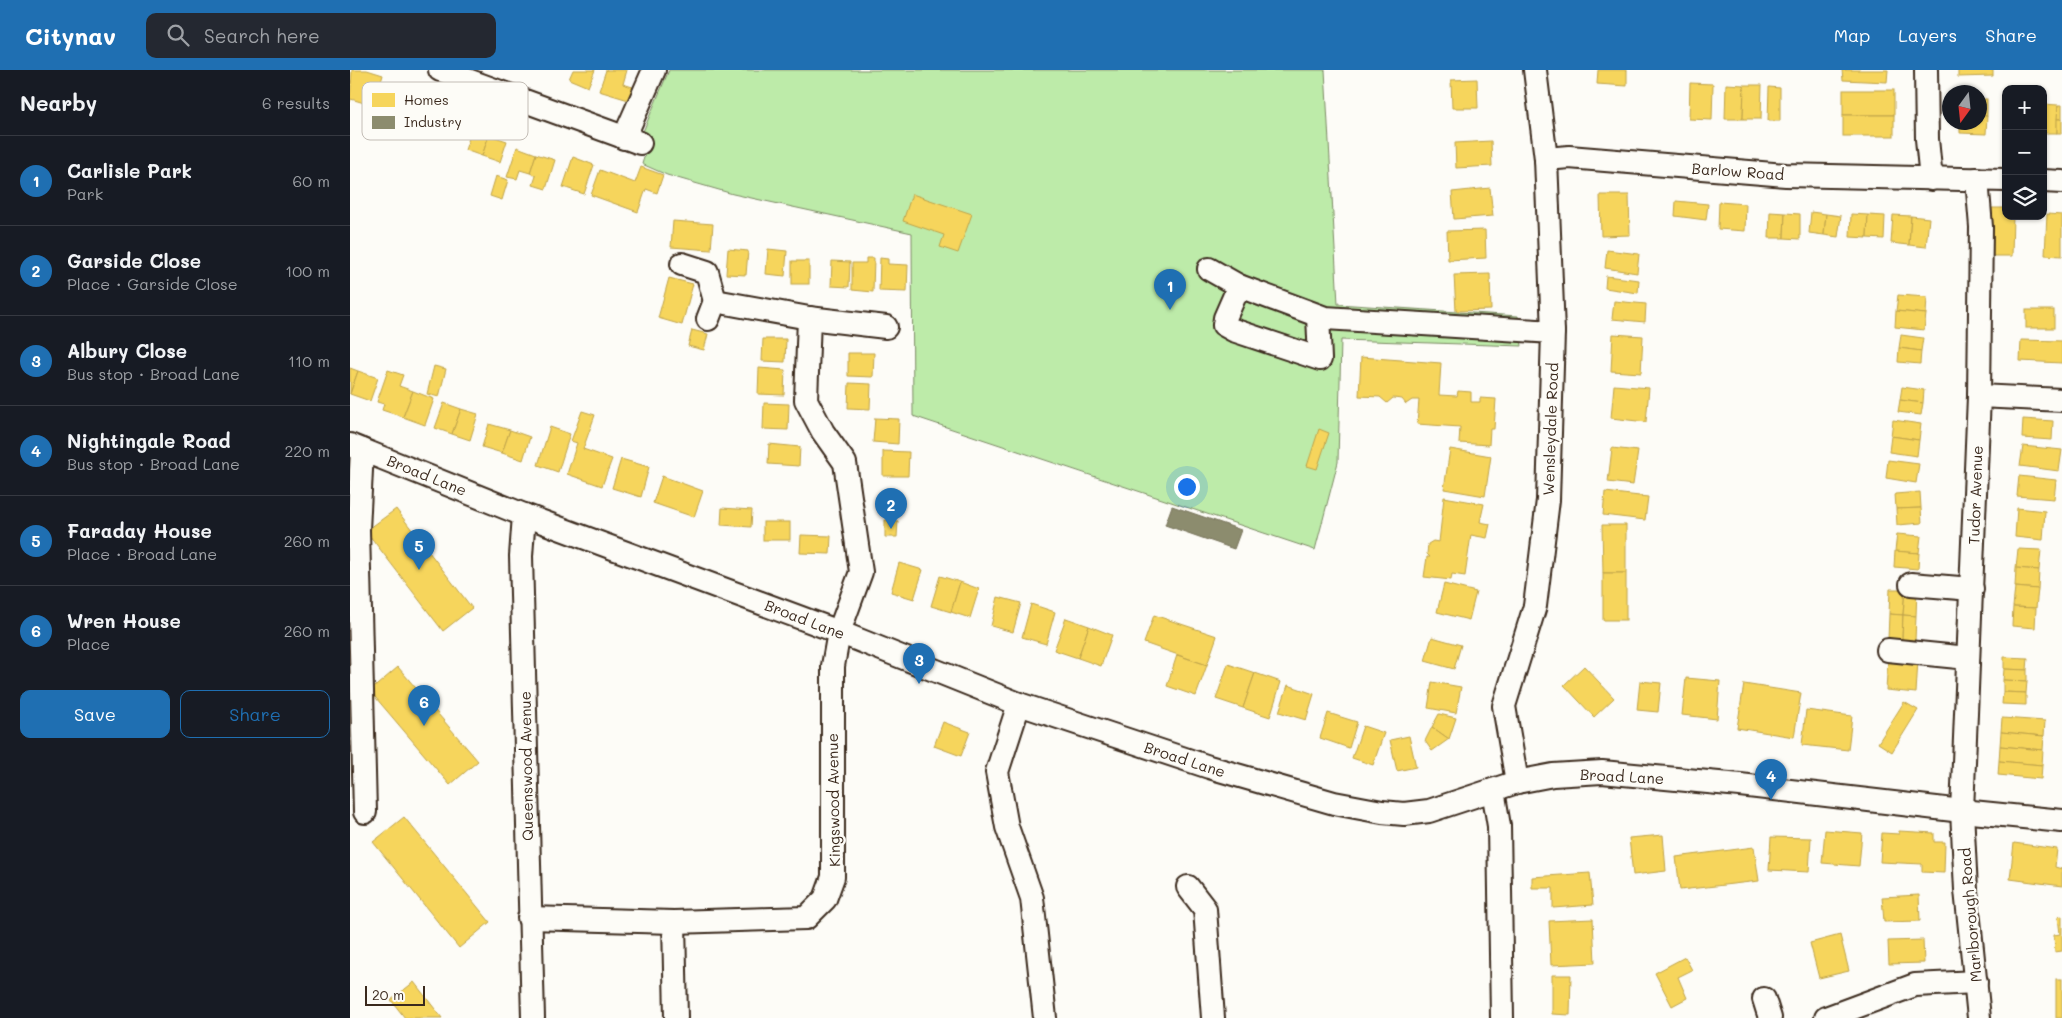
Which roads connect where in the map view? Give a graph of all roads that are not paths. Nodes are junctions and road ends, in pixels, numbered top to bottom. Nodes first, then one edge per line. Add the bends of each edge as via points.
1 (440, 70) edge
2 (654, 70) edge
3 (1535, 70) edge
4 (1926, 70) edge
5 (472, 82) edge
6 (528, 103) edge
7 (1546, 159) junction
8 (1931, 179) junction
9 (1977, 180) junction
10 (2002, 180) edge
11 (2047, 181) edge
12 (2062, 182) edge
13 (682, 264) dead end
14 (1209, 269) dead end
15 (1239, 286) junction
16 (1318, 316) junction
17 (809, 318) junction
18 (886, 328) dead end
19 (1553, 332) junction
20 (1979, 396) junction
21 (2062, 400) edge
22 (356, 447) edge
23 (524, 515) junction
24 (1911, 584) dead end
25 (1972, 590) junction
26 (839, 632) junction
27 (1888, 650) dead end
28 (1968, 658) junction
29 (1019, 704) junction
30 (1517, 782) junction
31 (1493, 790) junction
32 (1962, 811) junction
33 (365, 812) dead end
34 (2062, 820) edge
35 (1188, 887) dead end
36 (529, 918) junction
37 (674, 922) junction
38 (1976, 982) junction
39 (533, 1018) edge
40 (676, 1018) edge
41 (1044, 1018) edge
42 (1213, 1018) edge
43 (1502, 1018) edge
44 (1826, 1018) edge
45 (1980, 1018) edge

1 - 5 street
2 - 6 street via 632,141
3 - 7 street, Wensleydale Road
4 - 8 street via 1926,140
7 - 8 street, Barlow Road via 1569,158 1786,175
7 - 19 street, Wensleydale Road
8 - 9 street, Barlow Road
9 - 10 street, Barlow Road
9 - 20 street, Tudor Avenue via 1982,227
11 - 12 street
13 - 17 street via 712,267 711,310 747,306
14 - 15 street
15 - 16 street
15 - 16 street via 1224,325 1233,330 1320,359
16 - 19 street
17 - 18 street
17 - 26 street, Kingswood Avenue via 806,400 845,463 861,572
19 - 30 street, Wensleydale Road via 1548,500 1535,606 1504,706
20 - 21 street
20 - 25 street, Tudor Avenue
22 - 23 street, Broad Lane
22 - 33 street
23 - 26 street, Broad Lane
23 - 36 street, Queenswood Avenue via 521,556
24 - 25 street
25 - 28 street, Tudor Avenue
26 - 29 street, Broad Lane
26 - 37 street, Kingswood Avenue via 832,666 833,876 825,899 806,918
27 - 28 street
28 - 32 street, Tudor Avenue
29 - 31 street, Broad Lane via 1209,767 1325,800 1382,812 1429,811
29 - 41 street via 997,772 1007,827 1032,898
30 - 31 street, Broad Lane
30 - 32 street, Broad Lane via 1553,775 1602,772
31 - 43 street via 1499,826
32 - 34 street, Broad Lane
32 - 38 street, Marlborough Road
35 - 42 street via 1205,909
36 - 37 street, Kingswood Avenue
36 - 39 street, Queenswood Avenue
37 - 40 street
38 - 44 street via 1915,985
38 - 45 street, Marlborough Road

